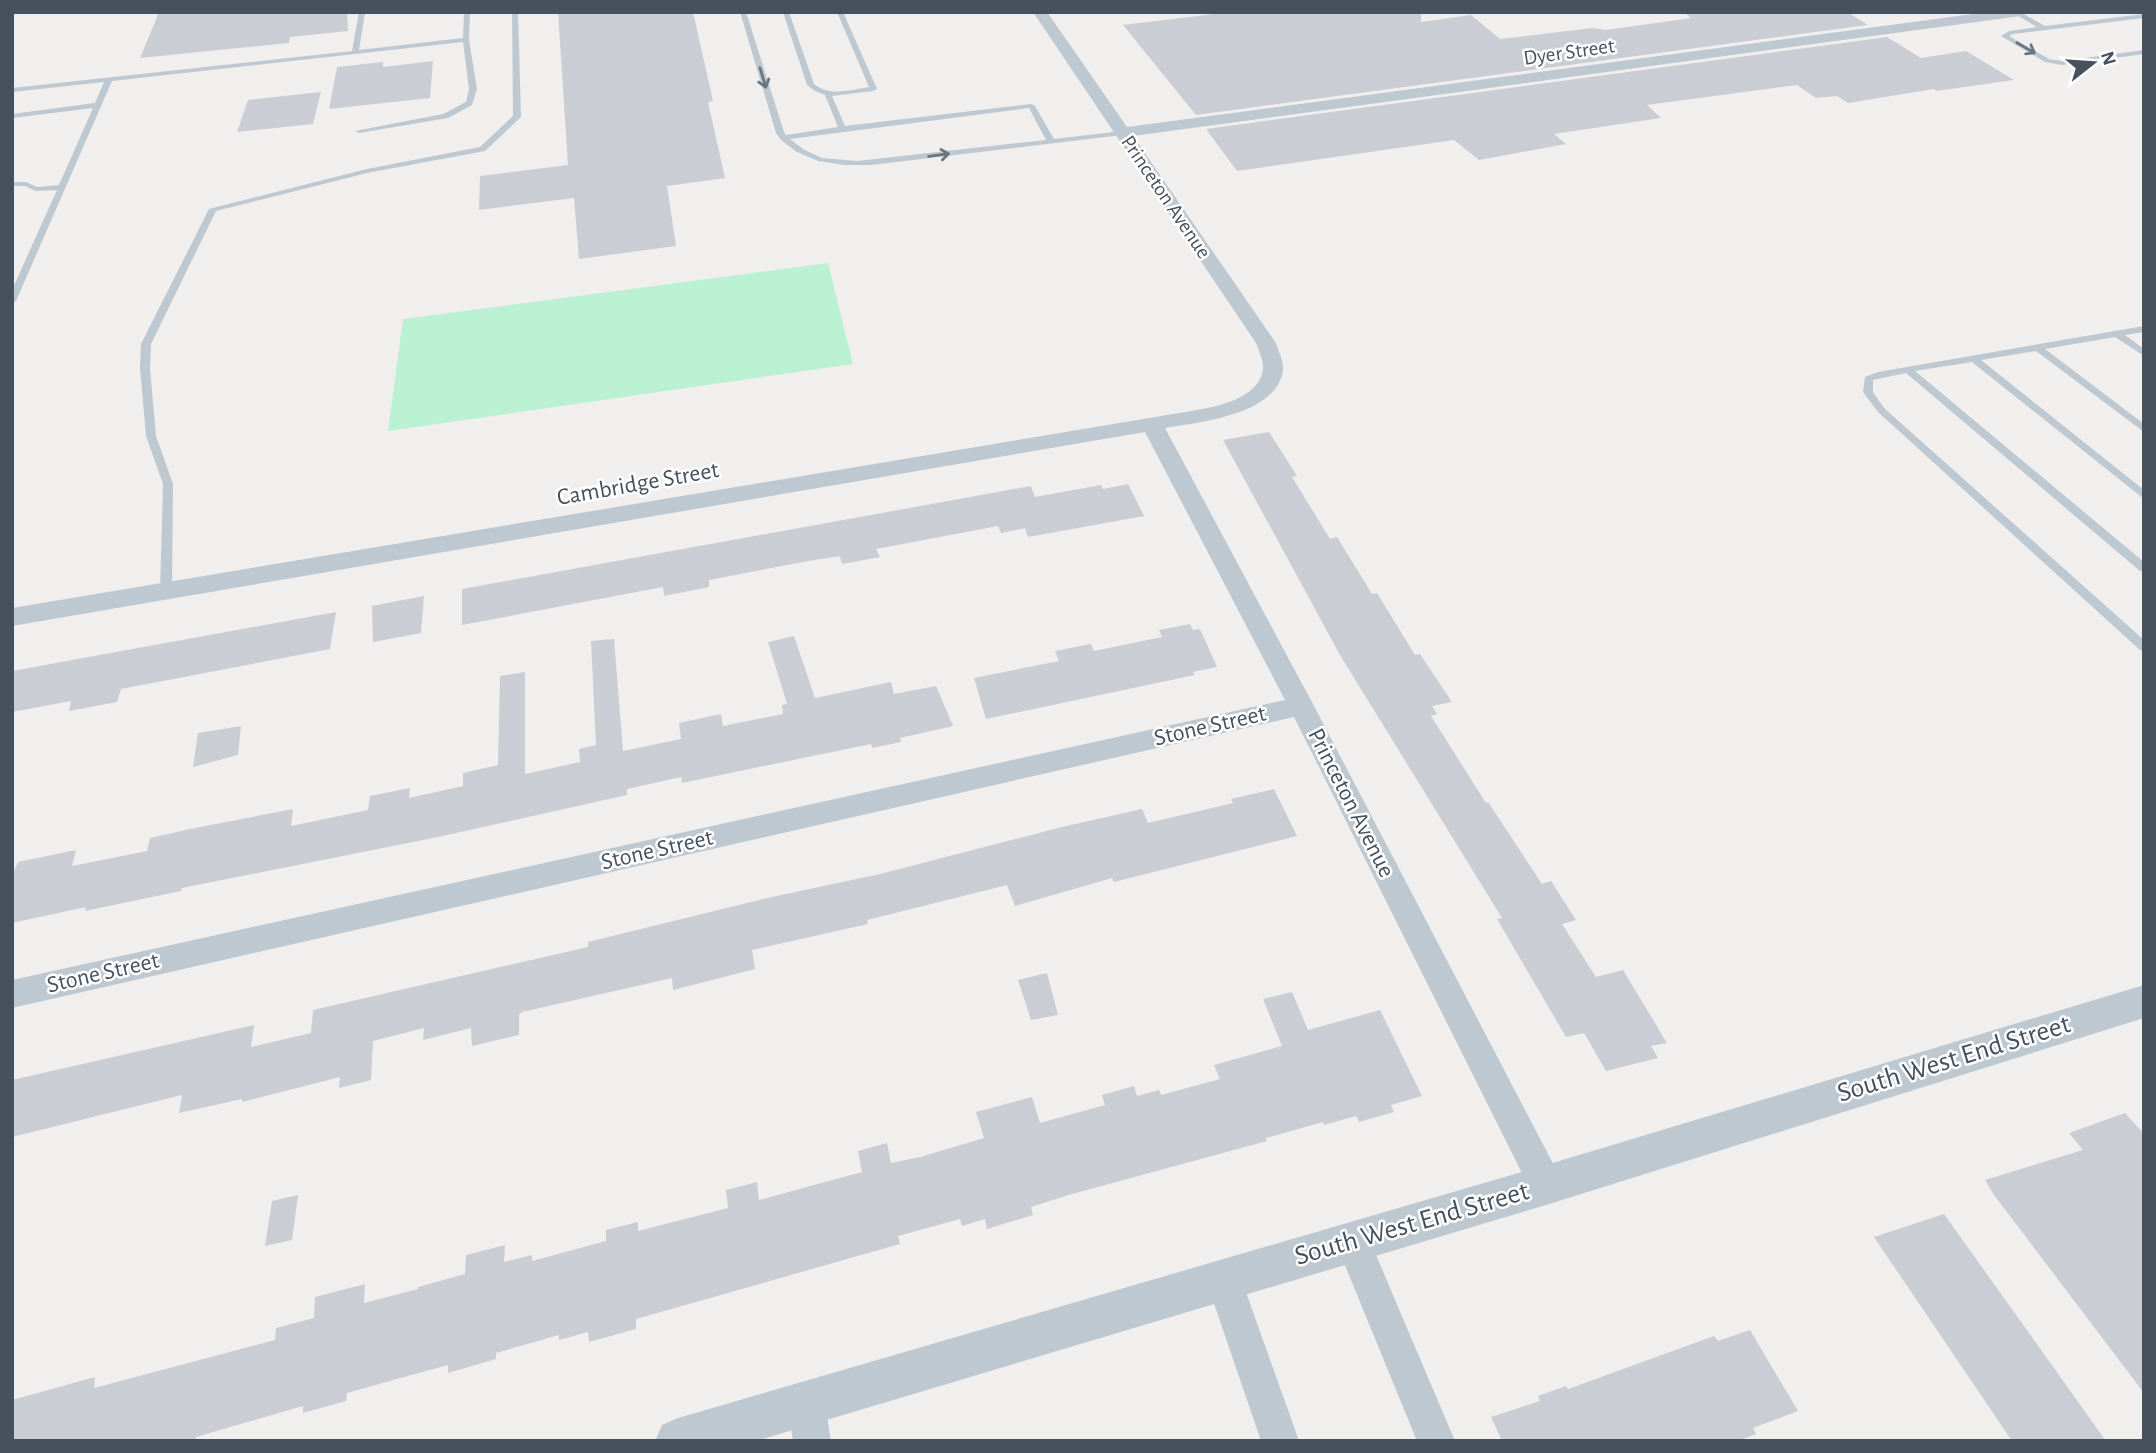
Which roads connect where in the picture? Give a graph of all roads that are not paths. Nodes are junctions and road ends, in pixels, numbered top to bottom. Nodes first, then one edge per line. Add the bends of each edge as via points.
1 (362, 12) edge
2 (467, 12) edge
3 (515, 12) edge
4 (743, 12) edge
5 (786, 12) edge
6 (840, 12) edge
7 (1046, 12) edge
8 (1041, 13) edge
9 (2019, 13) edge
10 (2144, 16) edge
11 (2044, 28) junction
12 (466, 40) junction
13 (355, 52) junction
14 (2144, 52) edge
15 (110, 79) junction
16 (12, 90) edge
17 (828, 94) junction
18 (98, 105) junction
19 (12, 116) edge
20 (842, 129) junction
21 (359, 131) dead end
22 (1122, 133) junction
23 (784, 138) junction
24 (1051, 142) junction
25 (12, 184) edge
26 (62, 187) junction
27 (12, 301) edge
28 (2144, 329) edge
29 (2117, 334) junction
30 (2038, 348) junction
31 (2144, 353) edge
32 (1974, 359) junction
33 (1908, 370) junction
34 (1267, 388) joint
35 (1152, 424) junction
36 (2144, 429) edge
37 (2144, 496) edge
38 (2144, 568) edge
39 (166, 591) junction
40 (12, 617) edge
41 (2144, 647) edge
42 (1301, 706) junction
43 (12, 994) edge
44 (2144, 1001) edge
45 (1546, 1185) junction
46 (1353, 1241) junction
47 (1224, 1279) junction
48 (809, 1422) edge
49 (678, 1441) edge
50 (1280, 1441) edge
51 (1436, 1441) edge

1 - 13 lane
2 - 12 lane
3 - 39 lane via 517,117 482,149 367,171 213,209 146,344 151,436 168,484
4 -> 23 lane
5 - 17 lane via 811,85
6 - 17 lane via 873,89
7 - 8 street
8 - 22 street, Princeton Avenue
9 - 11 lane
9 - 22 street, Dyer Street
10 - 11 lane
11 -> 14 lane via 2004,36 2047,61 2062,63
12 - 13 lane
12 - 21 lane via 473,89 464,108 445,116
13 - 15 lane
15 - 16 lane
15 - 18 lane
17 - 20 lane
18 - 19 lane
18 - 26 lane
20 - 23 lane
20 - 24 lane via 1031,106
22 - 24 lane
22 - 34 street, Princeton Avenue via 1266,343 1273,368
23 -> 24 lane via 815,159 841,163
25 - 26 lane via 36,189
26 - 27 lane
28 - 29 lane
29 - 30 lane
29 - 31 lane
30 - 32 lane
30 - 36 lane
32 - 33 lane
32 - 37 lane
33 - 38 lane
33 - 41 lane via 1868,379 1868,392 1881,410
34 - 35 street, Cambridge Street via 1249,401 1219,411
35 - 39 street, Cambridge Street
35 - 42 street, Princeton Avenue
39 - 40 street, Cambridge Street
42 - 43 street, Stone Street
42 - 45 street, Princeton Avenue
44 - 45 street, South West End Street
45 - 46 street, South West End Street
46 - 47 street, South West End Street
46 - 51 street
47 - 48 street, South West End Street
47 - 50 street
48 - 49 street, South West End Street

